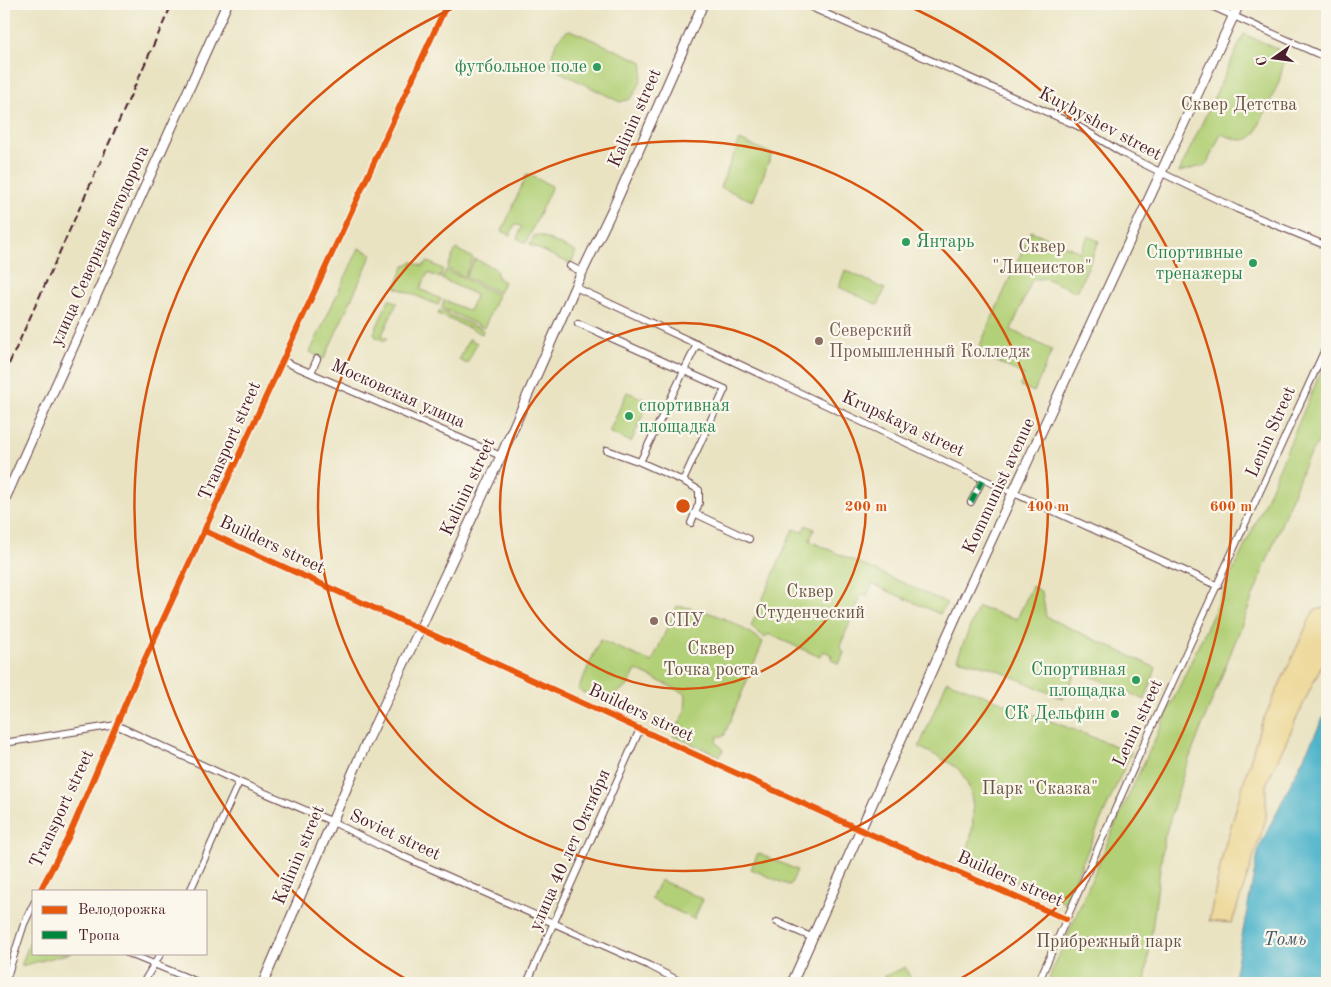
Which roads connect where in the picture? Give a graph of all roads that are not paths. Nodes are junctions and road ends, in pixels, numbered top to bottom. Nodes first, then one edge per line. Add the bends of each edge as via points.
1 (226, 4) edge
2 (447, 4) edge
3 (703, 4) edge
4 (804, 4) edge
5 (1206, 4) edge
6 (1239, 4) edge
7 (1234, 16) junction
8 (1327, 58) edge
9 (1162, 173) junction
10 (1327, 246) edge
11 (570, 266) dead end
12 (582, 272) junction
13 (575, 287) junction
14 (578, 323) dead end
15 (697, 344) junction
16 (1327, 345) edge
17 (317, 359) dead end
18 (282, 361) junction
19 (685, 370) junction
20 (311, 373) junction
21 (607, 450) dead end
22 (501, 456) junction
23 (640, 462) junction
24 (983, 479) junction
25 (683, 481) junction
26 (1015, 492) junction
27 (4, 502) edge
28 (971, 502) dead end
29 (694, 513) junction
30 (691, 523) dead end
31 (205, 531) junction
32 (749, 539) dead end
33 (1218, 586) junction
34 (420, 629) junction
35 (116, 725) junction
36 (640, 729) junction
37 (4, 743) edge
38 (239, 782) junction
39 (331, 821) junction
40 (861, 830) junction
41 (41, 890) edge
42 (190, 890) edge
43 (32, 913) edge
44 (1066, 919) junction
45 (777, 922) dead end
46 (554, 923) junction
47 (811, 937) junction
48 (131, 954) edge
49 (161, 954) edge
50 (156, 964) junction
51 (5, 983) edge
52 (143, 983) edge
53 (200, 983) edge
54 (263, 983) edge
55 (527, 983) edge
56 (683, 983) edge
57 (792, 983) edge
58 (1038, 983) edge

1 - 27 main road, улица Северная автодорога
2 - 18 street, Transport street
3 - 12 main road, Kalinin street
4 - 9 street, Kuybyshev street via 1078,126
5 - 7 street
6 - 7 main road, Kommunist avenue
7 - 8 street
7 - 9 main road, Kommunist avenue
9 - 10 street, Kuybyshev street via 1237,209
9 - 26 main road, Kommunist avenue
11 - 12 street
12 - 13 main road, Kalinin street
13 - 15 street, Krupskaya street
13 - 22 main road, Kalinin street
14 - 19 street
15 - 19 street
15 - 24 street, Krupskaya street
16 - 33 street, Lenin Street
17 - 20 street
18 - 20 street, Московская улица
18 - 31 street, Transport street
19 - 23 street
19 - 25 street via 725,389
20 - 22 street, Московская улица
21 - 23 street
22 - 34 main road, Kalinin street
23 - 25 street
24 - 26 street, Krupskaya street
24 - 28 street
25 - 29 street via 699,490
26 - 33 street, Krupskaya street
26 - 40 main road, Kommunist avenue
29 - 30 street
29 - 32 street
31 - 34 street, Builders street
31 - 35 street, Transport street
33 - 44 street, Lenin street
34 - 36 street, Builders street
34 - 39 main road, Kalinin street
35 - 37 street
35 - 38 street, Soviet street
35 - 41 street, Transport street via 69,836
36 - 40 street, Builders street
36 - 46 street, улица 40 лет Октября
38 - 39 street, Soviet street
38 - 42 street
39 - 46 street, Soviet street
39 - 54 main road, Kalinin street
40 - 44 street, Builders street
40 - 47 main road, Kommunist avenue
43 - 51 street
44 - 58 street, Lenin street
45 - 47 street
46 - 55 street, улица 40 лет Октября
46 - 56 street, Soviet street
47 - 57 main road, Kommunist avenue
48 - 50 street
49 - 50 street
50 - 52 street
50 - 53 street

